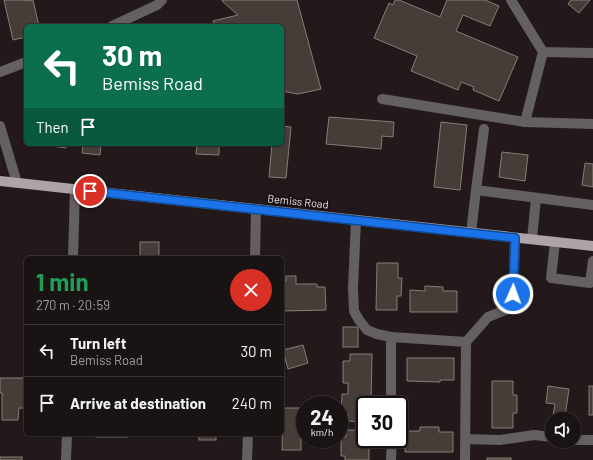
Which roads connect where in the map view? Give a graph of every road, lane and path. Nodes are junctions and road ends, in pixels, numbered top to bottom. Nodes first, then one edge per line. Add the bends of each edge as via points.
1 (162, 0) edge
2 (511, 0) edge
3 (116, 24) edge
4 (543, 52) junction
5 (593, 53) edge
6 (24, 63) edge
7 (0, 72) edge
8 (382, 99) dead end
9 (525, 122) junction
10 (593, 124) edge
11 (0, 126) edge
12 (484, 129) dead end
13 (0, 181) edge
14 (17, 183) junction
15 (75, 189) junction
16 (476, 190) junction
17 (536, 198) junction
18 (593, 205) edge
19 (256, 209) junction
20 (356, 220) junction
21 (471, 233) junction
22 (515, 238) junction
23 (532, 239) junction
24 (555, 242) junction
25 (593, 246) edge
26 (72, 256) edge
27 (254, 256) edge
28 (593, 261) edge
29 (391, 337) junction
30 (466, 342) junction
31 (391, 396) edge
32 (67, 436) edge
33 (248, 436) edge
34 (545, 436) edge
35 (466, 438) junction
36 (581, 440) edge
37 (593, 440) edge
38 (392, 448) edge
39 (66, 460) edge
40 (247, 460) edge
41 (391, 460) edge
42 (465, 460) edge

1 - 3 street via 157,5
2 - 4 street
4 - 5 street
4 - 9 street
6 - 7 street
8 - 9 street
9 - 10 street
11 - 14 street
12 - 16 street
13 - 14 main road, Bemiss Road
14 - 15 main road, Bemiss Road
15 - 19 main road, Bemiss Road
15 - 26 street
16 - 17 street
16 - 21 street
17 - 18 street
17 - 23 street
19 - 20 main road, Bemiss Road
19 - 27 street
20 - 21 main road, Bemiss Road
20 - 29 street via 354,310 358,320 367,330
21 - 22 main road, Bemiss Road
22 - 23 main road, Bemiss Road
22 - 30 street via 513,307 488,317
23 - 24 main road, Bemiss Road
24 - 25 main road, Bemiss Road
24 - 28 street via 551,278 590,283
29 - 30 street
29 - 31 street
30 - 35 street
32 - 39 street
33 - 40 street
34 - 35 street via 534,435 500,440
35 - 42 street
36 - 37 street
38 - 41 street

